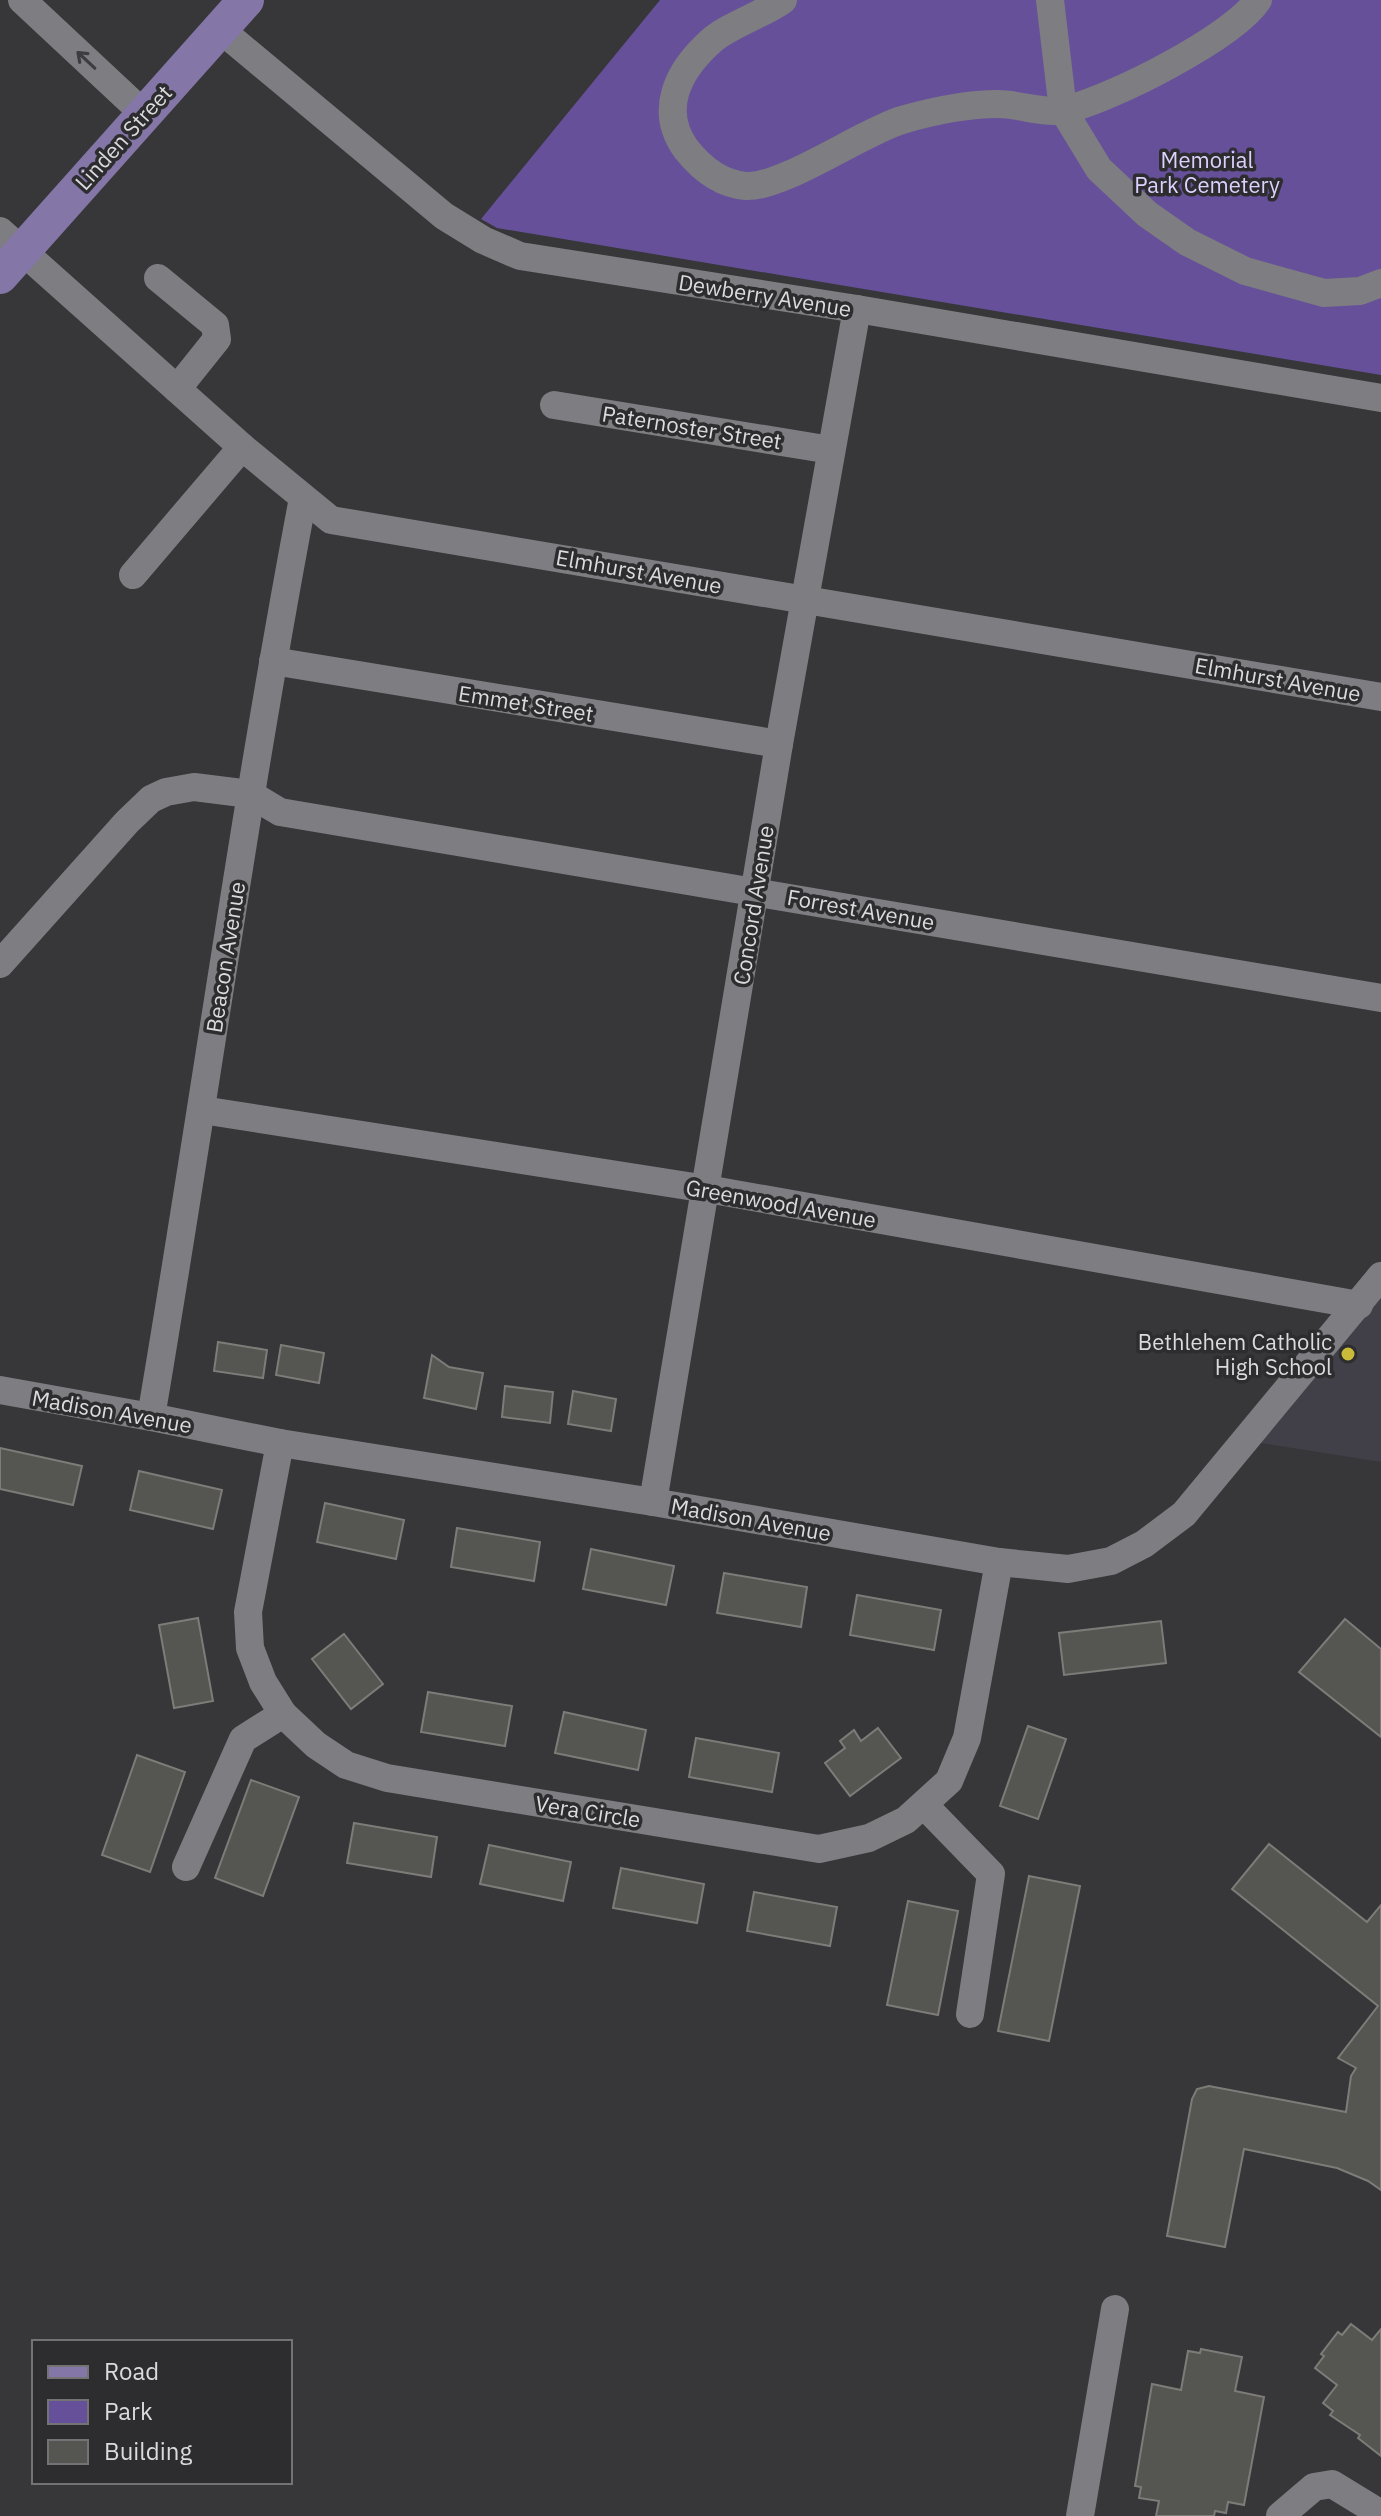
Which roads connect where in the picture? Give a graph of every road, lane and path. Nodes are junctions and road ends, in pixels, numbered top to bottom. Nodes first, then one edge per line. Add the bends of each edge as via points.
1 (22, 0) edge
2 (246, 0) edge
3 (783, 0) edge
4 (1050, 0) edge
5 (1258, 0) edge
6 (221, 30) junction
7 (1063, 110) junction
8 (143, 113) junction
9 (7, 252) edge
10 (158, 278) dead end
11 (1381, 283) edge
12 (857, 309) junction
13 (177, 389) junction
14 (1381, 398) edge
15 (554, 405) dead end
16 (242, 447) junction
17 (831, 450) junction
18 (303, 498) junction
19 (133, 575) dead end
20 (806, 600) junction
21 (273, 661) junction
22 (1381, 697) edge
23 (779, 744) junction
24 (250, 794) junction
25 (756, 891) junction
26 (0, 964) edge
27 (1381, 998) edge
28 (202, 1110) junction
29 (707, 1189) junction
30 (1381, 1276) edge
31 (1359, 1305) junction
32 (0, 1390) edge
33 (151, 1417) junction
34 (280, 1443) junction
35 (653, 1502) junction
36 (999, 1562) junction
37 (283, 1714) junction
38 (924, 1805) junction
39 (186, 1867) dead end
40 (970, 2014) dead end
41 (1115, 2309) dead end
42 (1381, 2514) edge
43 (1080, 2516) edge
44 (1280, 2516) edge

8 -> 1 street
2 - 6 main road, Linden Street
3 - 7 street via 711,41 676,84 678,137 715,177 747,186 782,177 899,120 950,108 997,104
4 - 7 street
5 - 7 street via 1213,39 1171,65
6 - 8 main road, Linden Street
6 - 12 street, Dewberry Avenue via 444,216 483,240 520,256
7 - 11 street via 1099,169 1187,242 1245,271 1324,293 1360,291
8 - 9 main road, Linden Street
9 - 13 street, Elmhurst Avenue
10 - 13 street via 215,325 217,339
12 - 14 street, Dewberry Avenue
12 - 17 street, Concord Avenue
13 - 16 street, Elmhurst Avenue
15 - 17 street, Paternoster Street
16 - 18 street, Elmhurst Avenue
16 - 19 street
17 - 20 street, Concord Avenue
18 - 20 street, Elmhurst Avenue via 331,520
18 - 21 street, Beacon Avenue
20 - 22 street, Elmhurst Avenue
20 - 23 street, Concord Avenue
21 - 23 street, Emmet Street
21 - 24 street, Beacon Avenue
23 - 25 street, Concord Avenue
24 - 25 street, Forrest Avenue via 280,812
24 - 26 street via 194,787 151,799
24 - 28 street, Beacon Avenue
25 - 27 street, Forrest Avenue
25 - 29 street, Concord Avenue
28 - 29 street, Greenwood Avenue
28 - 33 street, Beacon Avenue
29 - 31 street, Greenwood Avenue
29 - 35 street, Concord Avenue
30 - 31 street, Madison Avenue
31 - 36 street, Madison Avenue via 1184,1514 1144,1544 1111,1561 1068,1569
32 - 33 street, Madison Avenue
33 - 34 street, Madison Avenue
34 - 35 street, Madison Avenue
34 - 37 street, Vera Circle via 248,1612 250,1648
35 - 36 street, Madison Avenue
36 - 38 street, Vera Circle via 967,1738 949,1781
37 - 38 street, Vera Circle via 346,1765 387,1778 819,1849 869,1838
37 - 39 street via 243,1739
38 - 40 street via 991,1874
41 - 43 street
42 - 44 street via 1332,2484 1314,2487

